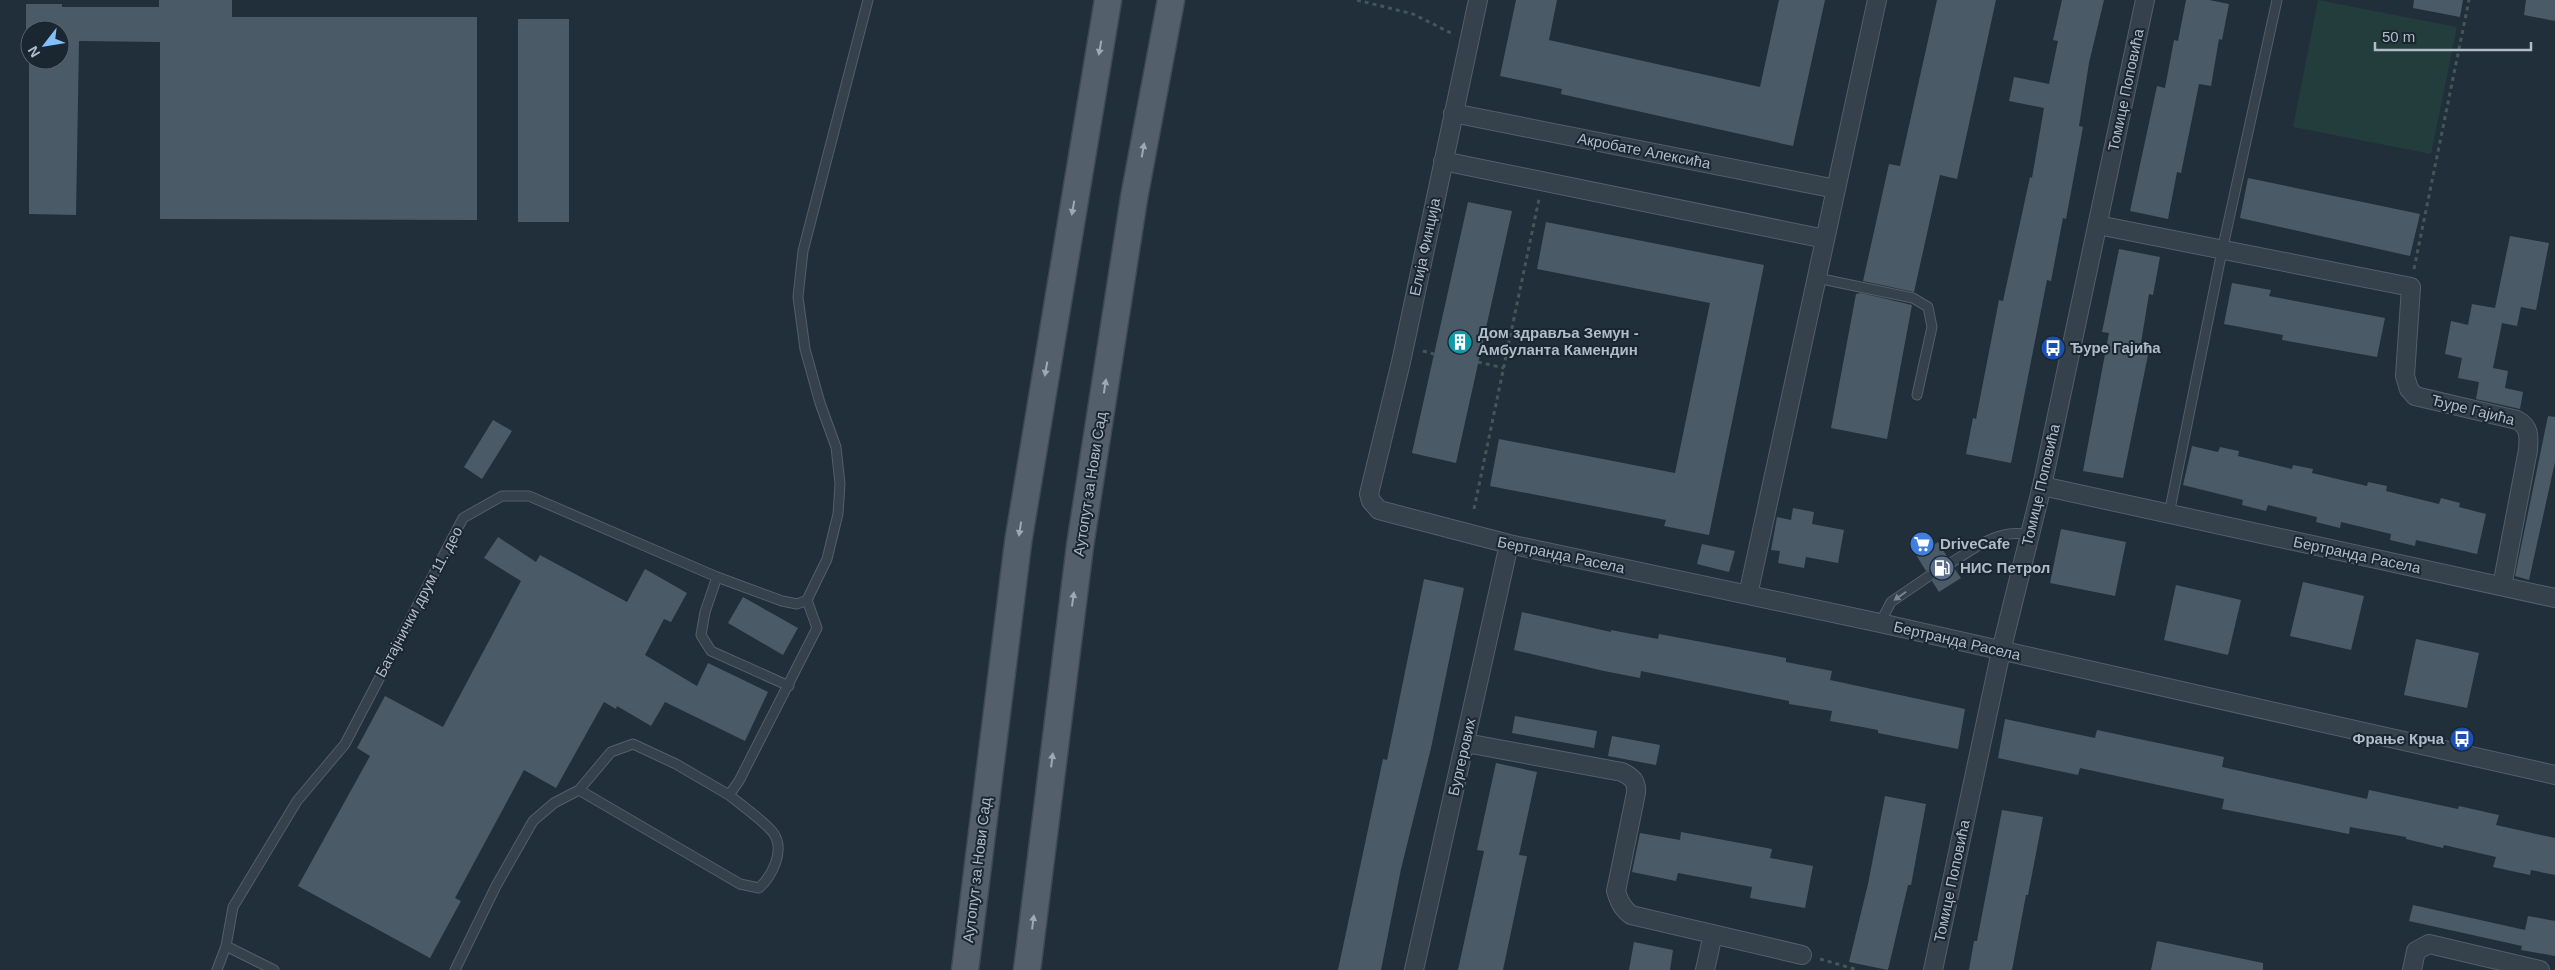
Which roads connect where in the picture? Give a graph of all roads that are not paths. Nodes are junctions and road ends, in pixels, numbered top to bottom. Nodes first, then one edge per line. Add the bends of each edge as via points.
1 (868, 0) edge
2 (1108, 0) edge
3 (1171, 0) edge
4 (1478, 0) edge
5 (1878, 0) edge
6 (2144, 0) edge
7 (2277, 0) edge
8 (1453, 113) junction
9 (1443, 161) junction
10 (1836, 189) junction
11 (2098, 226) junction
12 (1825, 239) junction
13 (2222, 250) junction
14 (1817, 278) junction
15 (1917, 394) dead end
16 (2042, 486) junction
17 (1370, 494) joint
18 (2169, 514) junction
19 (2030, 535) junction
20 (1509, 544) junction
21 (1951, 563) dead end
22 (1930, 576) dead end
23 (717, 577) junction
24 (2502, 586) junction
25 (1748, 595) junction
26 (2555, 598) edge
27 (807, 600) junction
28 (1880, 623) junction
29 (2001, 651) junction
30 (789, 686) junction
31 (1466, 743) junction
32 (2555, 775) edge
33 (579, 790) junction
34 (729, 795) junction
35 (1713, 934) junction
36 (226, 946) junction
37 (1802, 954) road end
38 (217, 970) edge
39 (274, 970) edge
40 (455, 970) edge
41 (965, 970) edge
42 (1027, 970) edge
43 (1414, 970) edge
44 (1705, 970) edge
45 (1934, 970) edge
46 (2412, 970) edge
47 (2540, 970) edge

1 - 27 lane via 803,251 798,297 805,349 836,447 838,466 838,514 827,558
2 -> 41 main road, Аутопут за Нови Сад via 1018,543
42 -> 3 main road, Аутопут за Нови Сад via 1080,546 1134,198
4 - 8 street, Елија Финција
5 - 10 street
6 - 11 street, Томице Поповића
7 - 13 lane
8 - 9 street, Елија Финција
8 - 10 street, Акробате Алексића
9 - 12 street
9 - 17 street, Елија Финција
10 - 12 street
11 - 13 street
11 - 16 street, Томице Поповића
12 - 14 street
13 - 18 lane
13 - 24 street, Ђуре Гајића via 2411,287 2405,376 2409,389 2415,396 2517,420 2529,432
14 - 15 lane via 1912,298 1928,307 1932,327
14 - 25 street
16 - 18 street, Бертранда Расела
16 - 19 street, Томице Поповића
17 - 20 street, Бертранда Расела via 1374,506 1384,513
18 - 24 street, Бертранда Расела
19 - 21 lane via 1999,535
19 - 29 street, Томице Поповића
20 - 25 street, Бертранда Расела
20 - 31 street, Бургерових
22 -> 28 lane via 1891,602
23 - 27 lane, Батајнички друм 11. део via 782,602 797,604
23 - 30 lane via 701,635 711,651
23 - 36 lane, Батајнички друм 11. део via 529,496 502,496 463,518 345,744 297,801 233,907
24 - 26 street, Бертранда Расела
25 - 28 street, Бертранда Расела
27 - 30 lane via 817,628
28 - 29 street, Бертранда Расела
29 - 32 street, Бертранда Расела
29 - 45 street, Томице Поповића
30 - 34 lane
31 - 35 street via 1631,776 1636,784 1636,793 1616,890 1619,902 1631,915
31 - 43 street, Бургерових
33 - 34 lane via 611,752 633,744 676,764
33 - 34 lane via 740,884 759,888 767,881 778,854 775,834
33 - 40 lane via 554,803 533,821 496,886
35 - 37 street
35 - 44 street
36 - 38 lane, Батајнички друм 11. део
36 - 39 lane
46 - 47 street via 2416,951 2430,944

